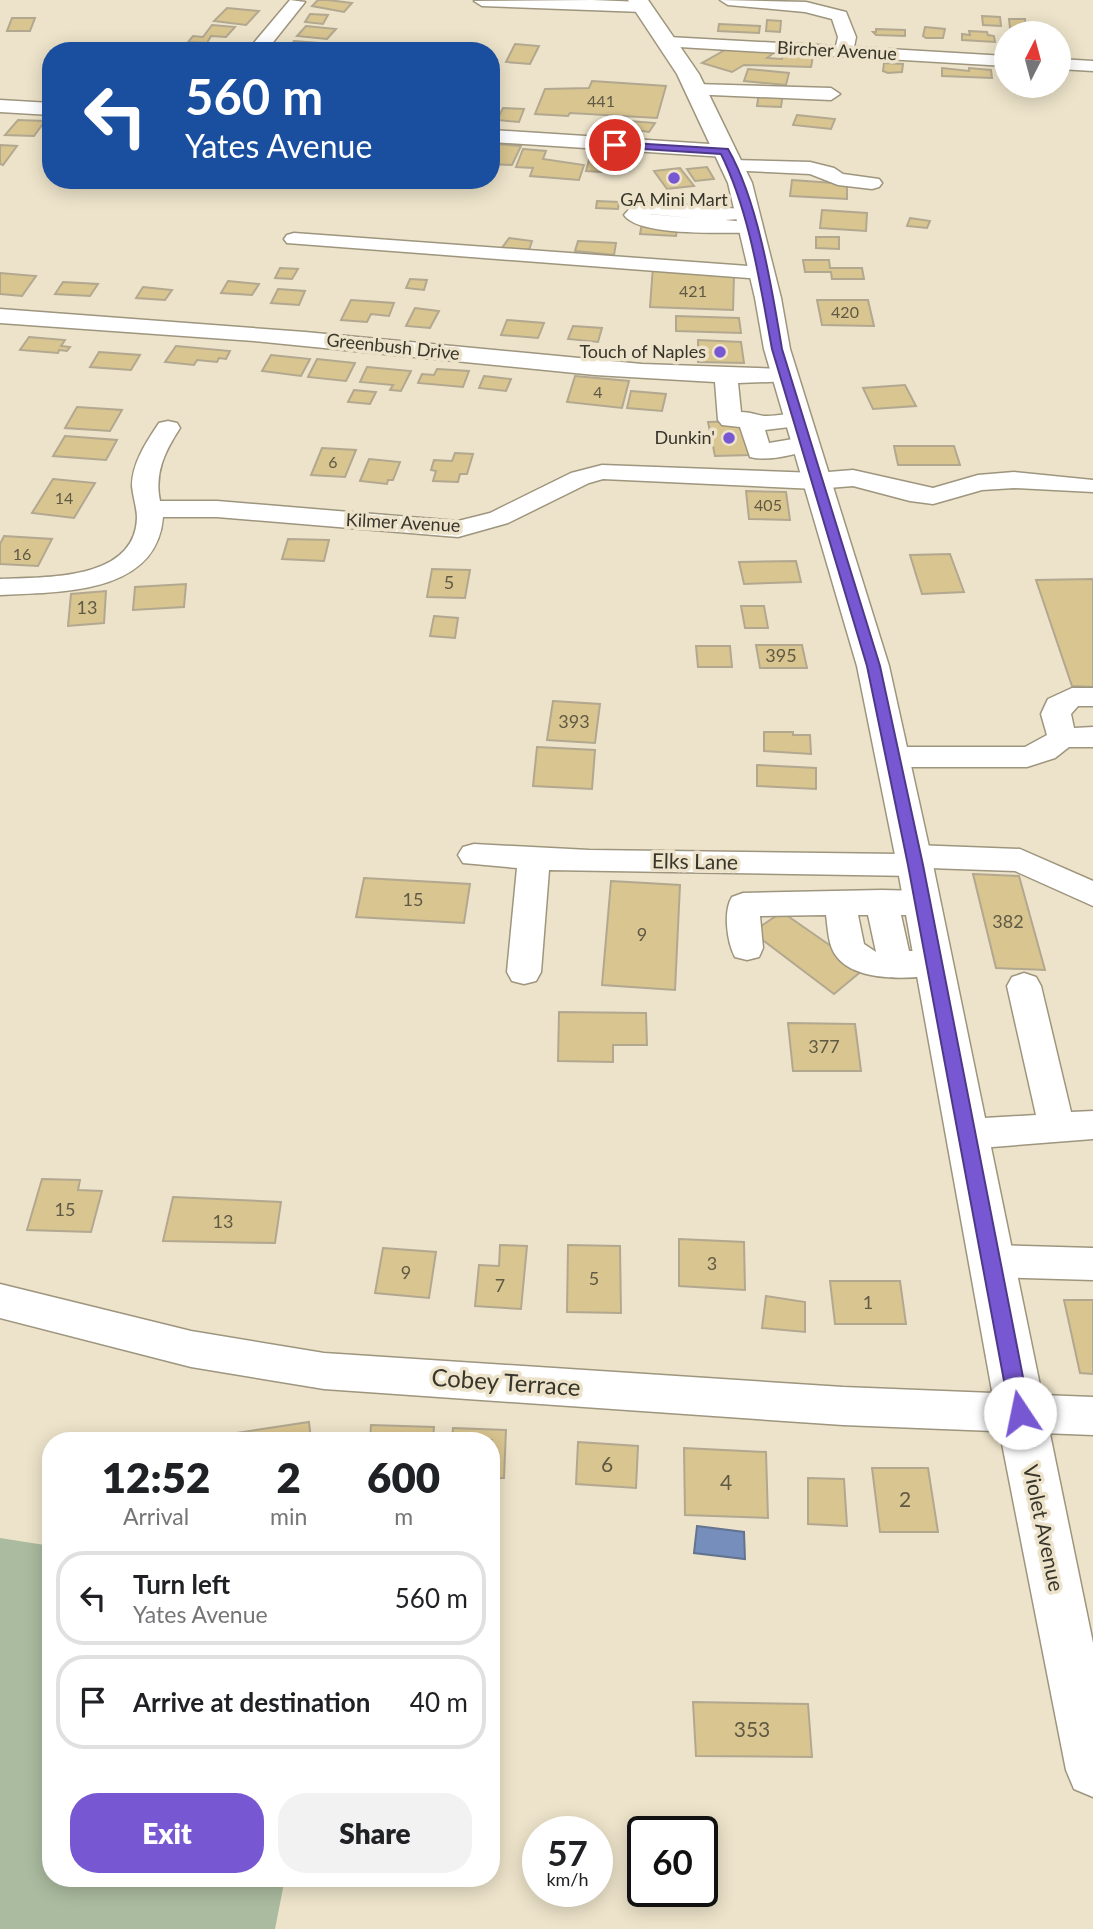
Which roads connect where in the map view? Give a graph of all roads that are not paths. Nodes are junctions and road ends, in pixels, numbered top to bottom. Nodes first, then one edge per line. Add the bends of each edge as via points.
1 (728, 0) edge
2 (482, 1) edge
3 (297, 2) edge
4 (654, 18) edge
5 (264, 42) edge
6 (844, 51) junction
7 (994, 60) edge
8 (1071, 65) edge
9 (1093, 66) edge
10 (695, 89) junction
11 (831, 94) dead end
12 (0, 106) edge
13 (42, 108) edge
14 (500, 137) edge
15 (728, 158) junction
16 (872, 183) dead end
17 (294, 239) dead end
18 (762, 273) junction
19 (0, 316) edge
20 (726, 376) junction
21 (785, 376) junction
22 (168, 428) dead end
23 (802, 432) junction
24 (816, 481) junction
25 (1088, 486) dead end
26 (148, 509) junction
27 (0, 587) edge
28 (1083, 697) edge
29 (1093, 737) edge
30 (1062, 738) junction
31 (893, 757) junction
32 (474, 855) dead end
33 (534, 858) junction
34 (914, 860) junction
35 (1093, 895) edge
36 (882, 902) junction
37 (840, 903) junction
38 (923, 903) junction
39 (747, 948) dead end
40 (934, 963) junction
41 (895, 964) junction
42 (524, 972) dead end
43 (1024, 986) dead end
44 (1093, 1125) edge
45 (1057, 1128) junction
46 (967, 1134) junction
47 (991, 1261) junction
48 (1093, 1264) edge
49 (0, 1301) edge
50 (1020, 1413) junction
51 (1093, 1416) edge
52 (1093, 1770) edge

1 - 6 street via 806,7 840,16 847,37
2 - 4 street, Bircher Avenue
3 - 5 street
4 - 6 street, Bircher Avenue
4 - 10 main road, Violet Avenue
6 - 7 street, Bircher Avenue
8 - 9 street
10 - 11 street
10 - 15 main road, Violet Avenue
12 - 13 street
14 - 15 street
15 - 16 street via 810,168 838,179
15 - 18 main road, Violet Avenue via 740,183
17 - 18 street
18 - 21 main road, Violet Avenue
19 - 20 street, Greenbush Drive via 269,335 628,372
20 - 21 street, Greenbush Drive
20 - 23 street via 730,420 751,419 759,452
21 - 23 main road, Violet Avenue
22 - 26 street via 156,446 145,481
23 - 24 main road, Violet Avenue
24 - 25 street, Kilmer Avenue via 853,478 933,496 978,483 1014,480
24 - 26 street, Kilmer Avenue via 602,472 499,518 458,529 217,509
24 - 31 main road, Violet Avenue via 873,666
26 - 27 street via 142,545 119,568 76,583
28 - 30 street via 1058,706
29 - 30 street
30 - 31 street via 1027,757
31 - 34 main road, Violet Avenue
32 - 33 street, Elks Lane
33 - 34 street, Elks Lane
33 - 42 street
34 - 35 street, Elks Lane via 1020,860
34 - 38 main road, Violet Avenue
36 - 37 street
36 - 38 street
36 - 41 street
37 - 39 street via 743,905
37 - 41 street via 849,950 868,964
38 - 40 main road, Violet Avenue
40 - 41 street
40 - 46 main road, Violet Avenue
43 - 45 street
44 - 45 street
45 - 46 street
46 - 47 main road, Violet Avenue
47 - 48 street
47 - 50 main road, Violet Avenue
49 - 50 street, Cobey Terrace via 191,1349 324,1371 843,1406
50 - 51 street, Cobey Terrace
50 - 52 main road, Violet Avenue

